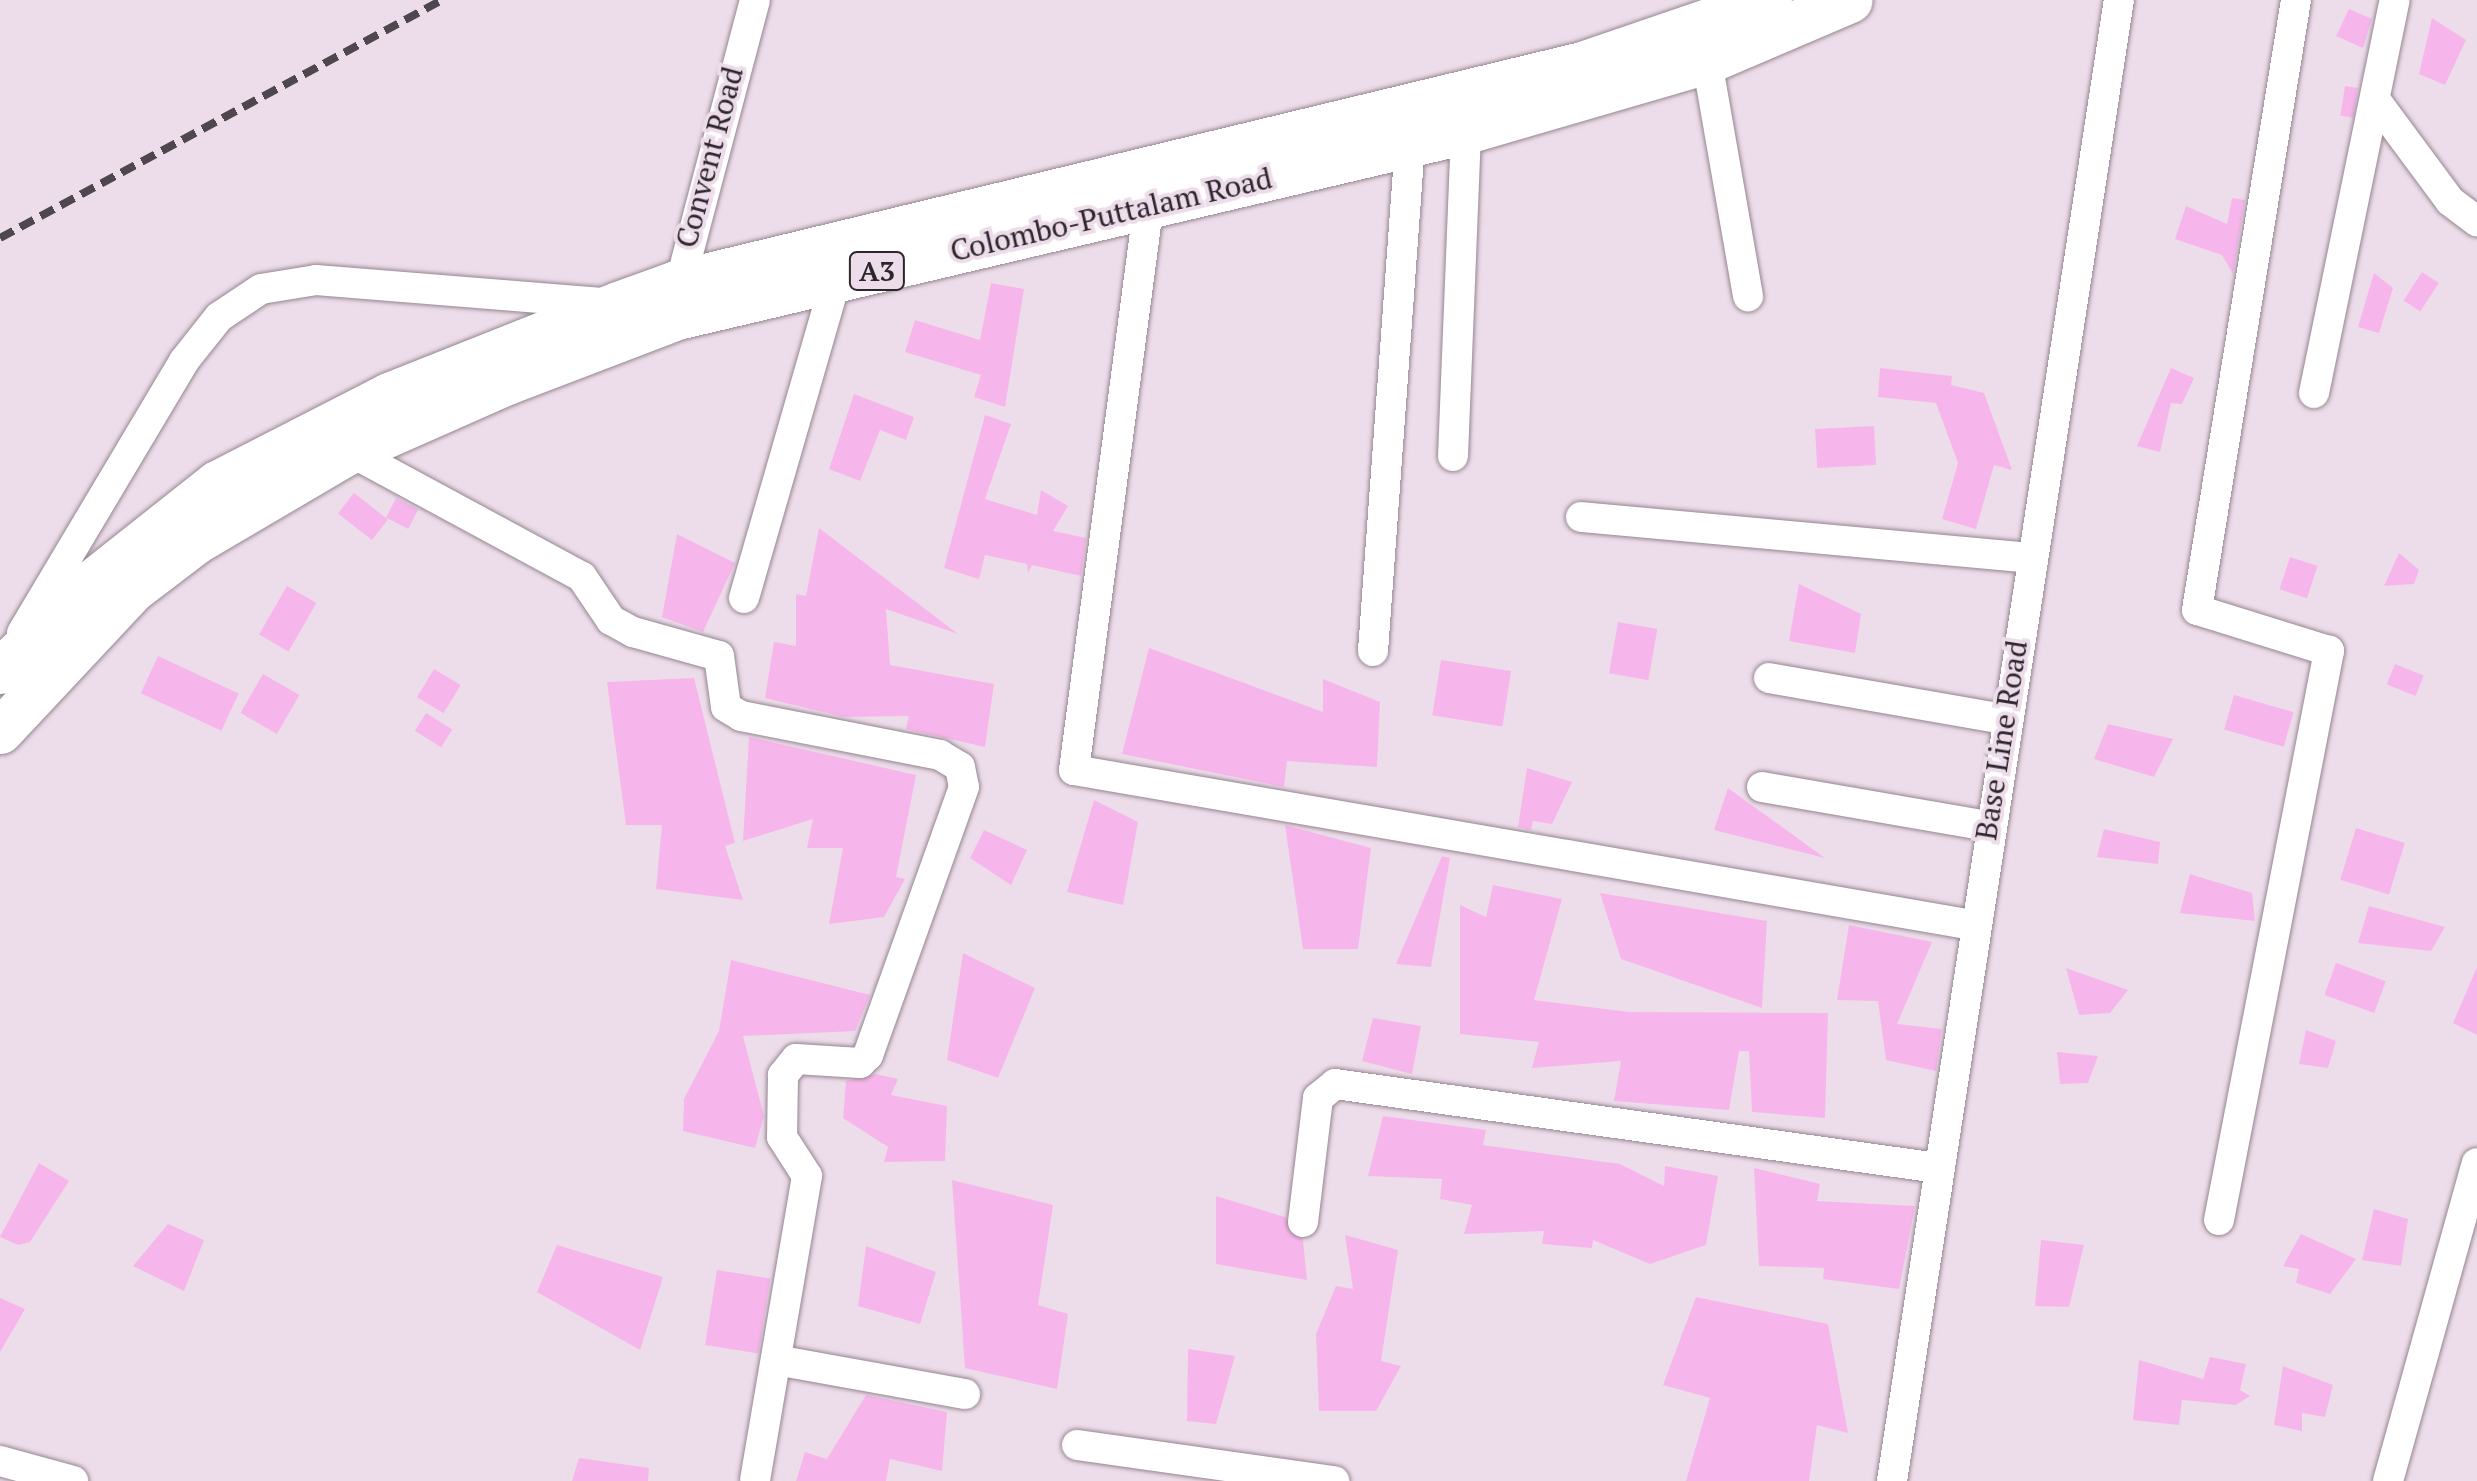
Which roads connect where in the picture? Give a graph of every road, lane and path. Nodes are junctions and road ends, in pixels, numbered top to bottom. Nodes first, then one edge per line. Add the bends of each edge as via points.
1 (755, 0) edge
2 (1769, 0) edge
3 (1850, 0) edge
4 (2119, 0) edge
5 (2296, 0) edge
6 (2395, 0) edge
7 (1707, 61) junction
8 (2379, 105) junction
9 (1466, 131) junction
10 (1410, 144) junction
11 (1149, 202) junction
12 (2477, 222) edge
13 (835, 282) junction
14 (1748, 296) dead end
15 (676, 300) junction
16 (618, 304) junction
17 (2314, 393) dead end
18 (333, 441) junction
19 (1452, 456) dead end
20 (1581, 516) dead end
21 (2028, 558) junction
22 (744, 598) dead end
23 (1373, 652) dead end
24 (0, 670) edge
25 (1770, 678) dead end
26 (2004, 719) junction
27 (0, 731) edge
28 (1762, 787) dead end
29 (1988, 826) junction
30 (1972, 925) junction
31 (2477, 1163) edge
32 (1938, 1168) junction
33 (2219, 1220) dead end
34 (1303, 1222) dead end
35 (781, 1361) junction
36 (965, 1394) dead end
37 (1077, 1445) dead end
38 (0, 1461) edge
39 (73, 1481) edge
40 (755, 1481) edge
41 (1334, 1481) edge
42 (1892, 1481) edge
43 (2388, 1481) edge

1 - 15 street, Convent Road
2 - 15 highway, Colombo-Puttalam Road / A3 via 1582,64
3 - 7 highway, Colombo-Puttalam Road / A3
4 - 21 street, Base Line Road
5 - 33 street via 2197,610 2329,651
6 - 8 street
7 - 9 highway, Colombo-Puttalam Road / A3
7 - 14 street
8 - 12 street via 2450,201
8 - 17 street
9 - 10 highway, Colombo-Puttalam Road / A3
9 - 19 street
10 - 11 highway, Colombo-Puttalam Road / A3
10 - 23 street
11 - 13 highway, Colombo-Puttalam Road / A3
11 - 30 street via 1074,770
13 - 15 highway, Colombo-Puttalam Road / A3
13 - 22 street
15 - 16 highway, Colombo-Puttalam Road / A3
15 - 18 highway, Colombo-Puttalam Road / A3
16 - 18 highway, Colombo-Puttalam Road / A3
16 - 24 street via 316,280 261,289 219,317 184,360
18 - 24 highway, Colombo-Puttalam Road / A3 via 217,483 82,590
18 - 27 highway, Colombo-Puttalam Road / A3 via 132,590
18 - 35 street via 582,577 612,620 633,632 719,656 726,707 741,716 940,755 960,767 964,787 868,1054 860,1063 796,1059 783,1075 782,1137 806,1176
20 - 21 street
21 - 26 street, Base Line Road
25 - 26 street
26 - 29 street, Base Line Road
28 - 29 street
29 - 30 street, Base Line Road
30 - 32 street, Base Line Road
31 - 43 street
32 - 34 street via 1335,1084 1318,1098
32 - 42 street, Base Line Road
35 - 36 street
35 - 40 street
37 - 41 street
38 - 39 street

